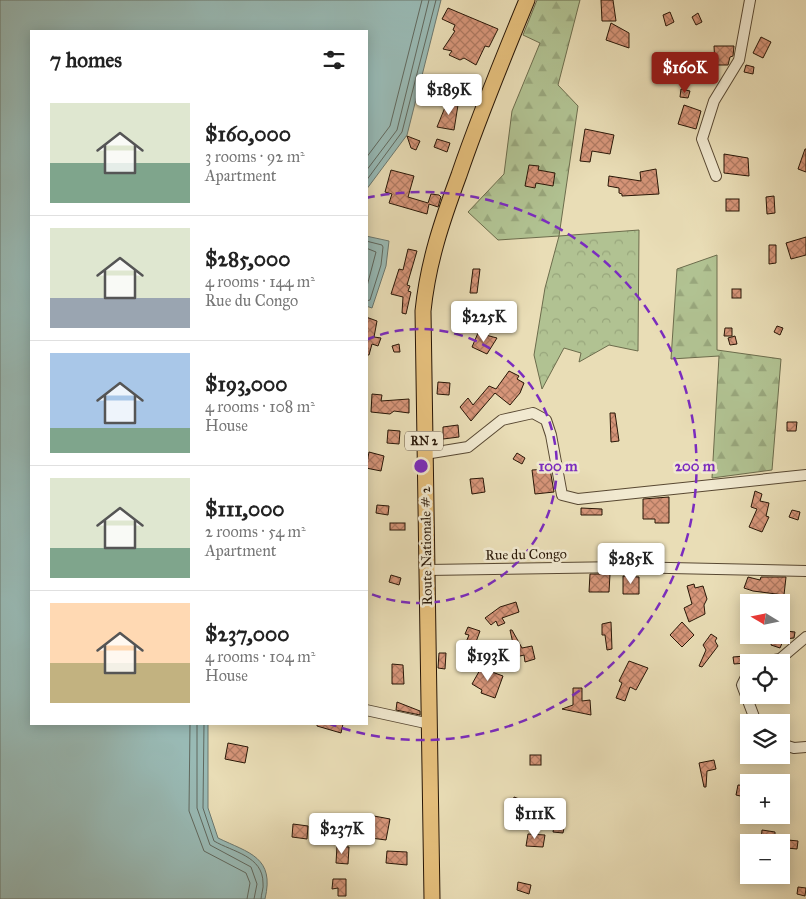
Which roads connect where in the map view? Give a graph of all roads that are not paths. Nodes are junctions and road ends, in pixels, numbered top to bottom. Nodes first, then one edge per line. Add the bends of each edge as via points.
1 (526, 0) edge
2 (750, 0) edge
3 (716, 176) dead end
4 (425, 454) junction
5 (806, 475) edge
6 (427, 570) junction
7 (806, 571) edge
8 (806, 637) edge
9 (786, 654) edge
10 (368, 710) edge
11 (430, 724) junction
12 (790, 747) edge
13 (806, 747) edge
14 (432, 899) edge

1 - 4 main road, Route Nationale # 2 / RN 2 via 434,244 423,318
2 - 3 street via 739,60 714,101 702,139
4 - 5 street via 468,447 502,420 533,413 546,420 552,435 562,495 578,499
4 - 6 main road, Route Nationale # 2 / RN 2
6 - 7 street, Rue du Congo via 623,567
6 - 11 main road, Route Nationale # 2 / RN 2
8 - 9 street
10 - 11 street
11 - 14 main road, Route Nationale # 2 / RN 2
12 - 13 street

